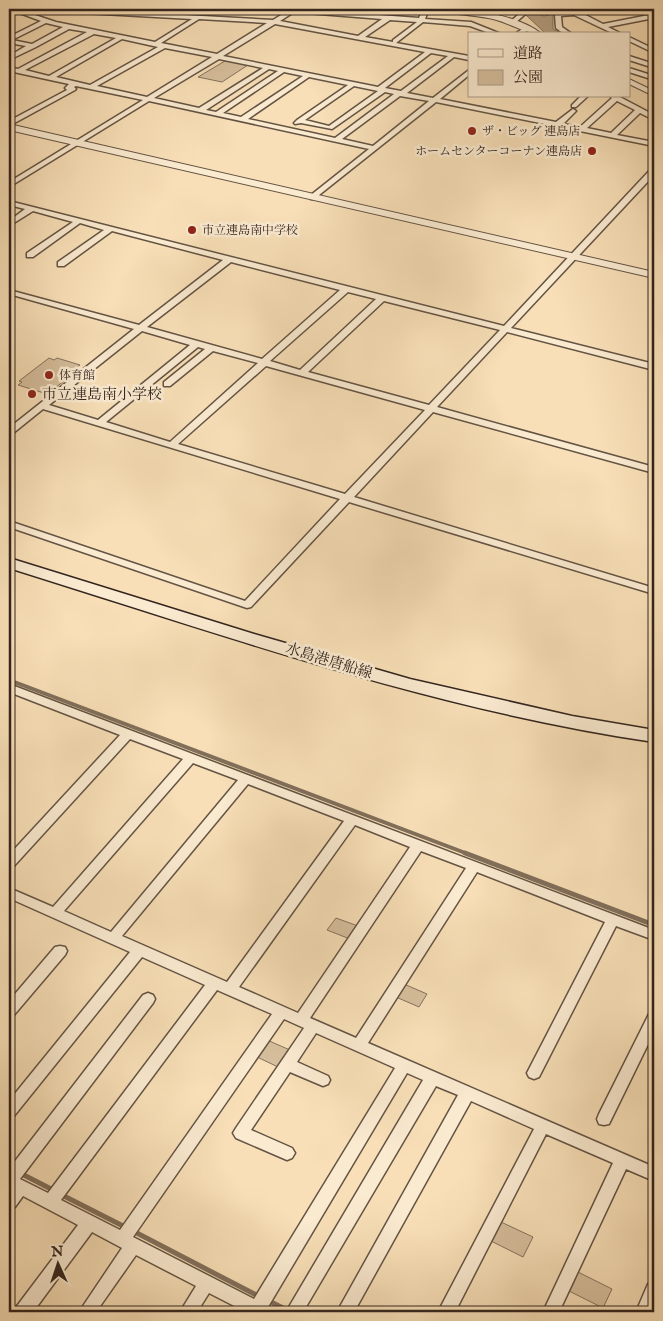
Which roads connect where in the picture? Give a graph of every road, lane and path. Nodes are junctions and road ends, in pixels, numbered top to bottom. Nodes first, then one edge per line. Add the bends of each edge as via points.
1 (12, 9) edge
2 (48, 9) edge
3 (193, 9) edge
4 (271, 9) edge
5 (293, 9) edge
6 (425, 9) edge
7 (528, 9) edge
8 (76, 10) edge
9 (573, 11) edge
10 (644, 13) dead end
11 (182, 16) junction
12 (199, 17) junction
13 (653, 17) edge
14 (388, 18) junction
15 (612, 18) dead end
16 (421, 20) junction
17 (44, 22) junction
18 (275, 22) junction
19 (513, 22) junction
20 (620, 22) junction
21 (602, 26) junction
22 (68, 27) junction
23 (527, 28) junction
24 (92, 32) junction
25 (493, 32) edge
26 (521, 32) edge
27 (534, 32) edge
28 (566, 32) edge
29 (615, 32) edge
30 (122, 38) junction
31 (359, 38) junction
32 (630, 39) edge
33 (9, 40) edge
34 (395, 41) dead end
35 (654, 42) edge
36 (156, 44) junction
37 (642, 45) junction
38 (32, 46) junction
39 (164, 46) junction
40 (58, 51) junction
41 (430, 51) junction
42 (654, 51) edge
43 (453, 55) junction
44 (218, 56) junction
45 (9, 58) edge
46 (468, 58) edge
47 (630, 58) edge
48 (654, 66) edge
49 (268, 67) junction
50 (9, 69) edge
51 (283, 70) junction
52 (630, 70) edge
53 (20, 71) junction
54 (468, 73) edge
55 (308, 75) junction
56 (50, 78) junction
57 (654, 78) edge
58 (630, 82) edge
59 (76, 83) junction
60 (353, 84) junction
61 (91, 87) junction
62 (381, 90) junction
63 (400, 93) junction
64 (654, 94) edge
65 (583, 98) edge
66 (613, 98) edge
67 (616, 98) edge
68 (149, 99) junction
69 (433, 100) junction
70 (513, 106) dead end
71 (201, 110) junction
72 (639, 110) junction
73 (217, 114) junction
74 (503, 114) junction
75 (654, 118) edge
76 (243, 119) junction
77 (299, 121) junction
78 (557, 125) junction
79 (9, 126) edge
80 (288, 129) junction
81 (581, 130) junction
82 (612, 136) junction
83 (338, 139) junction
84 (78, 143) junction
85 (654, 144) edge
86 (374, 148) junction
87 (654, 172) edge
88 (9, 185) edge
89 (314, 197) junction
90 (9, 204) edge
91 (31, 209) junction
92 (79, 221) junction
93 (9, 224) edge
94 (110, 230) junction
95 (30, 255) dead end
96 (573, 256) junction
97 (229, 259) junction
98 (61, 264) dead end
99 (654, 275) edge
100 (346, 288) junction
101 (9, 292) edge
102 (382, 298) junction
103 (141, 329) junction
104 (506, 330) junction
105 (196, 344) junction
106 (211, 348) junction
107 (262, 362) junction
108 (654, 367) edge
109 (302, 373) junction
110 (167, 384) dead end
111 (42, 406) junction
112 (432, 409) junction
113 (100, 423) junction
114 (9, 432) edge
115 (172, 445) junction
116 (654, 470) edge
117 (347, 498) junction
118 (9, 524) edge
119 (9, 563) edge
120 (654, 591) edge
121 (10, 690) edge
122 (127, 734) junction
123 (654, 736) edge
124 (191, 758) junction
125 (246, 779) junction
126 (352, 820) junction
127 (418, 845) junction
128 (9, 863) edge
129 (474, 866) junction
130 (9, 893) edge
131 (55, 913) junction
132 (614, 919) junction
133 (654, 935) edge
134 (113, 938) junction
135 (140, 949) junction
136 (60, 951) dead end
137 (215, 982) junction
138 (230, 988) junction
139 (148, 999) dead end
140 (9, 1011) edge
141 (282, 1011) junction
142 (654, 1018) edge
143 (307, 1022) junction
144 (360, 1045) junction
145 (288, 1064) junction
146 (405, 1064) junction
147 (534, 1073) dead end
148 (434, 1077) junction
149 (323, 1080) dead end
150 (468, 1092) junction
151 (9, 1112) edge
152 (604, 1120) dead end
153 (543, 1126) junction
154 (287, 1154) dead end
155 (622, 1160) junction
156 (654, 1174) edge
157 (14, 1178) edge
158 (55, 1196) junction
159 (9, 1202) edge
160 (89, 1223) junction
161 (128, 1236) junction
162 (206, 1284) junction
163 (654, 1289) edge
164 (261, 1305) edge
165 (295, 1311) edge
166 (23, 1312) edge
167 (87, 1312) edge
168 (188, 1312) edge
169 (345, 1312) edge
170 (446, 1312) edge
171 (551, 1312) edge
172 (644, 1312) edge

1 - 17 street
2 - 8 street
3 - 11 street
4 - 5 street
5 - 14 street
5 - 18 street
6 - 16 street
6 - 19 street via 479,13
7 - 19 street
8 - 11 street
9 - 21 street
9 - 28 street via 558,15 559,28
10 - 13 street
11 - 12 street
12 - 18 street
12 - 36 street
13 - 20 street
14 - 16 street
14 - 31 street
15 - 20 street
16 - 25 street via 474,25
16 - 34 street
17 - 22 street
17 - 33 street
18 - 31 street
18 - 44 street
19 - 23 street
20 - 21 street
21 - 29 street
22 - 24 street
22 - 38 street
23 - 26 street
23 - 27 street
24 - 30 street
24 - 40 street
30 - 36 street
30 - 56 street
31 - 41 street
32 - 37 street
33 - 38 street
35 - 37 street
36 - 39 street
37 - 42 street
38 - 40 street
38 - 45 street
39 - 44 street
39 - 61 street
40 - 53 street
41 - 43 street
41 - 62 street
43 - 46 street
43 - 63 street
44 - 49 street
44 - 68 street
47 - 48 street
49 - 51 street
49 - 71 street
50 - 53 street
51 - 55 street
51 - 73 street
52 - 57 street
53 - 56 street
54 - 69 street
55 - 60 street
55 - 76 street
56 - 59 street
58 - 64 street
59 - 61 street
59 - 79 street via 68,88 73,89
60 - 62 street
60 - 77 street
61 - 68 street
62 - 63 street
62 - 77 street via 330,128
63 - 69 street
63 - 83 street
65 - 78 street
66 - 81 street
67 - 72 street
68 - 71 street
68 - 84 street
69 - 74 street
69 - 86 street
70 - 74 street
71 - 73 street
72 - 75 street
72 - 82 street
73 - 76 street
74 - 78 street
76 - 80 street
77 - 80 street
78 - 81 street
79 - 84 street
80 - 83 street
81 - 82 street
82 - 85 street
83 - 86 street
84 - 88 street
84 - 89 street
86 - 89 street
87 - 96 street
89 - 96 street
90 - 91 street
91 - 92 street
91 - 93 street
92 - 94 street
92 - 95 street
94 - 97 street
94 - 98 street
96 - 99 street
96 - 104 street
97 - 100 street
97 - 103 street
100 - 102 street
100 - 107 street
101 - 103 street
102 - 104 street
102 - 109 street
103 - 105 street
103 - 111 street
104 - 108 street
104 - 112 street
105 - 106 street
105 - 113 street
106 - 107 street
106 - 110 street
107 - 109 street
107 - 115 street
109 - 112 street
111 - 113 street
111 - 114 street
112 - 116 street
112 - 117 street
113 - 115 street
115 - 117 street
117 - 118 street via 247,605
117 - 120 street
119 - 123 main road, 水島港唐船線 via 419,688 563,720
121 - 122 street
122 - 124 street
122 - 128 street
124 - 125 street
124 - 131 street
125 - 126 street
125 - 134 street
126 - 127 street
126 - 138 street
127 - 129 street
127 - 143 street
129 - 132 street
129 - 144 street
130 - 131 street
131 - 134 street
132 - 133 street
132 - 147 street
134 - 135 street
135 - 137 street
135 - 151 street
136 - 140 street
137 - 138 street
137 - 158 street
138 - 141 street
139 - 157 street
141 - 143 street
141 - 161 street
142 - 152 street
143 - 144 street
143 - 145 street
144 - 146 street
145 - 149 street
145 - 154 street via 241,1133
146 - 148 street
146 - 164 street
148 - 150 street
148 - 165 street
150 - 153 street
150 - 169 street
153 - 155 street
153 - 170 street
155 - 156 street
155 - 171 street
157 - 158 street
157 - 159 street
158 - 160 street
160 - 161 street
160 - 166 street
161 - 162 street
161 - 167 street
162 - 164 street
162 - 168 street
163 - 172 street

